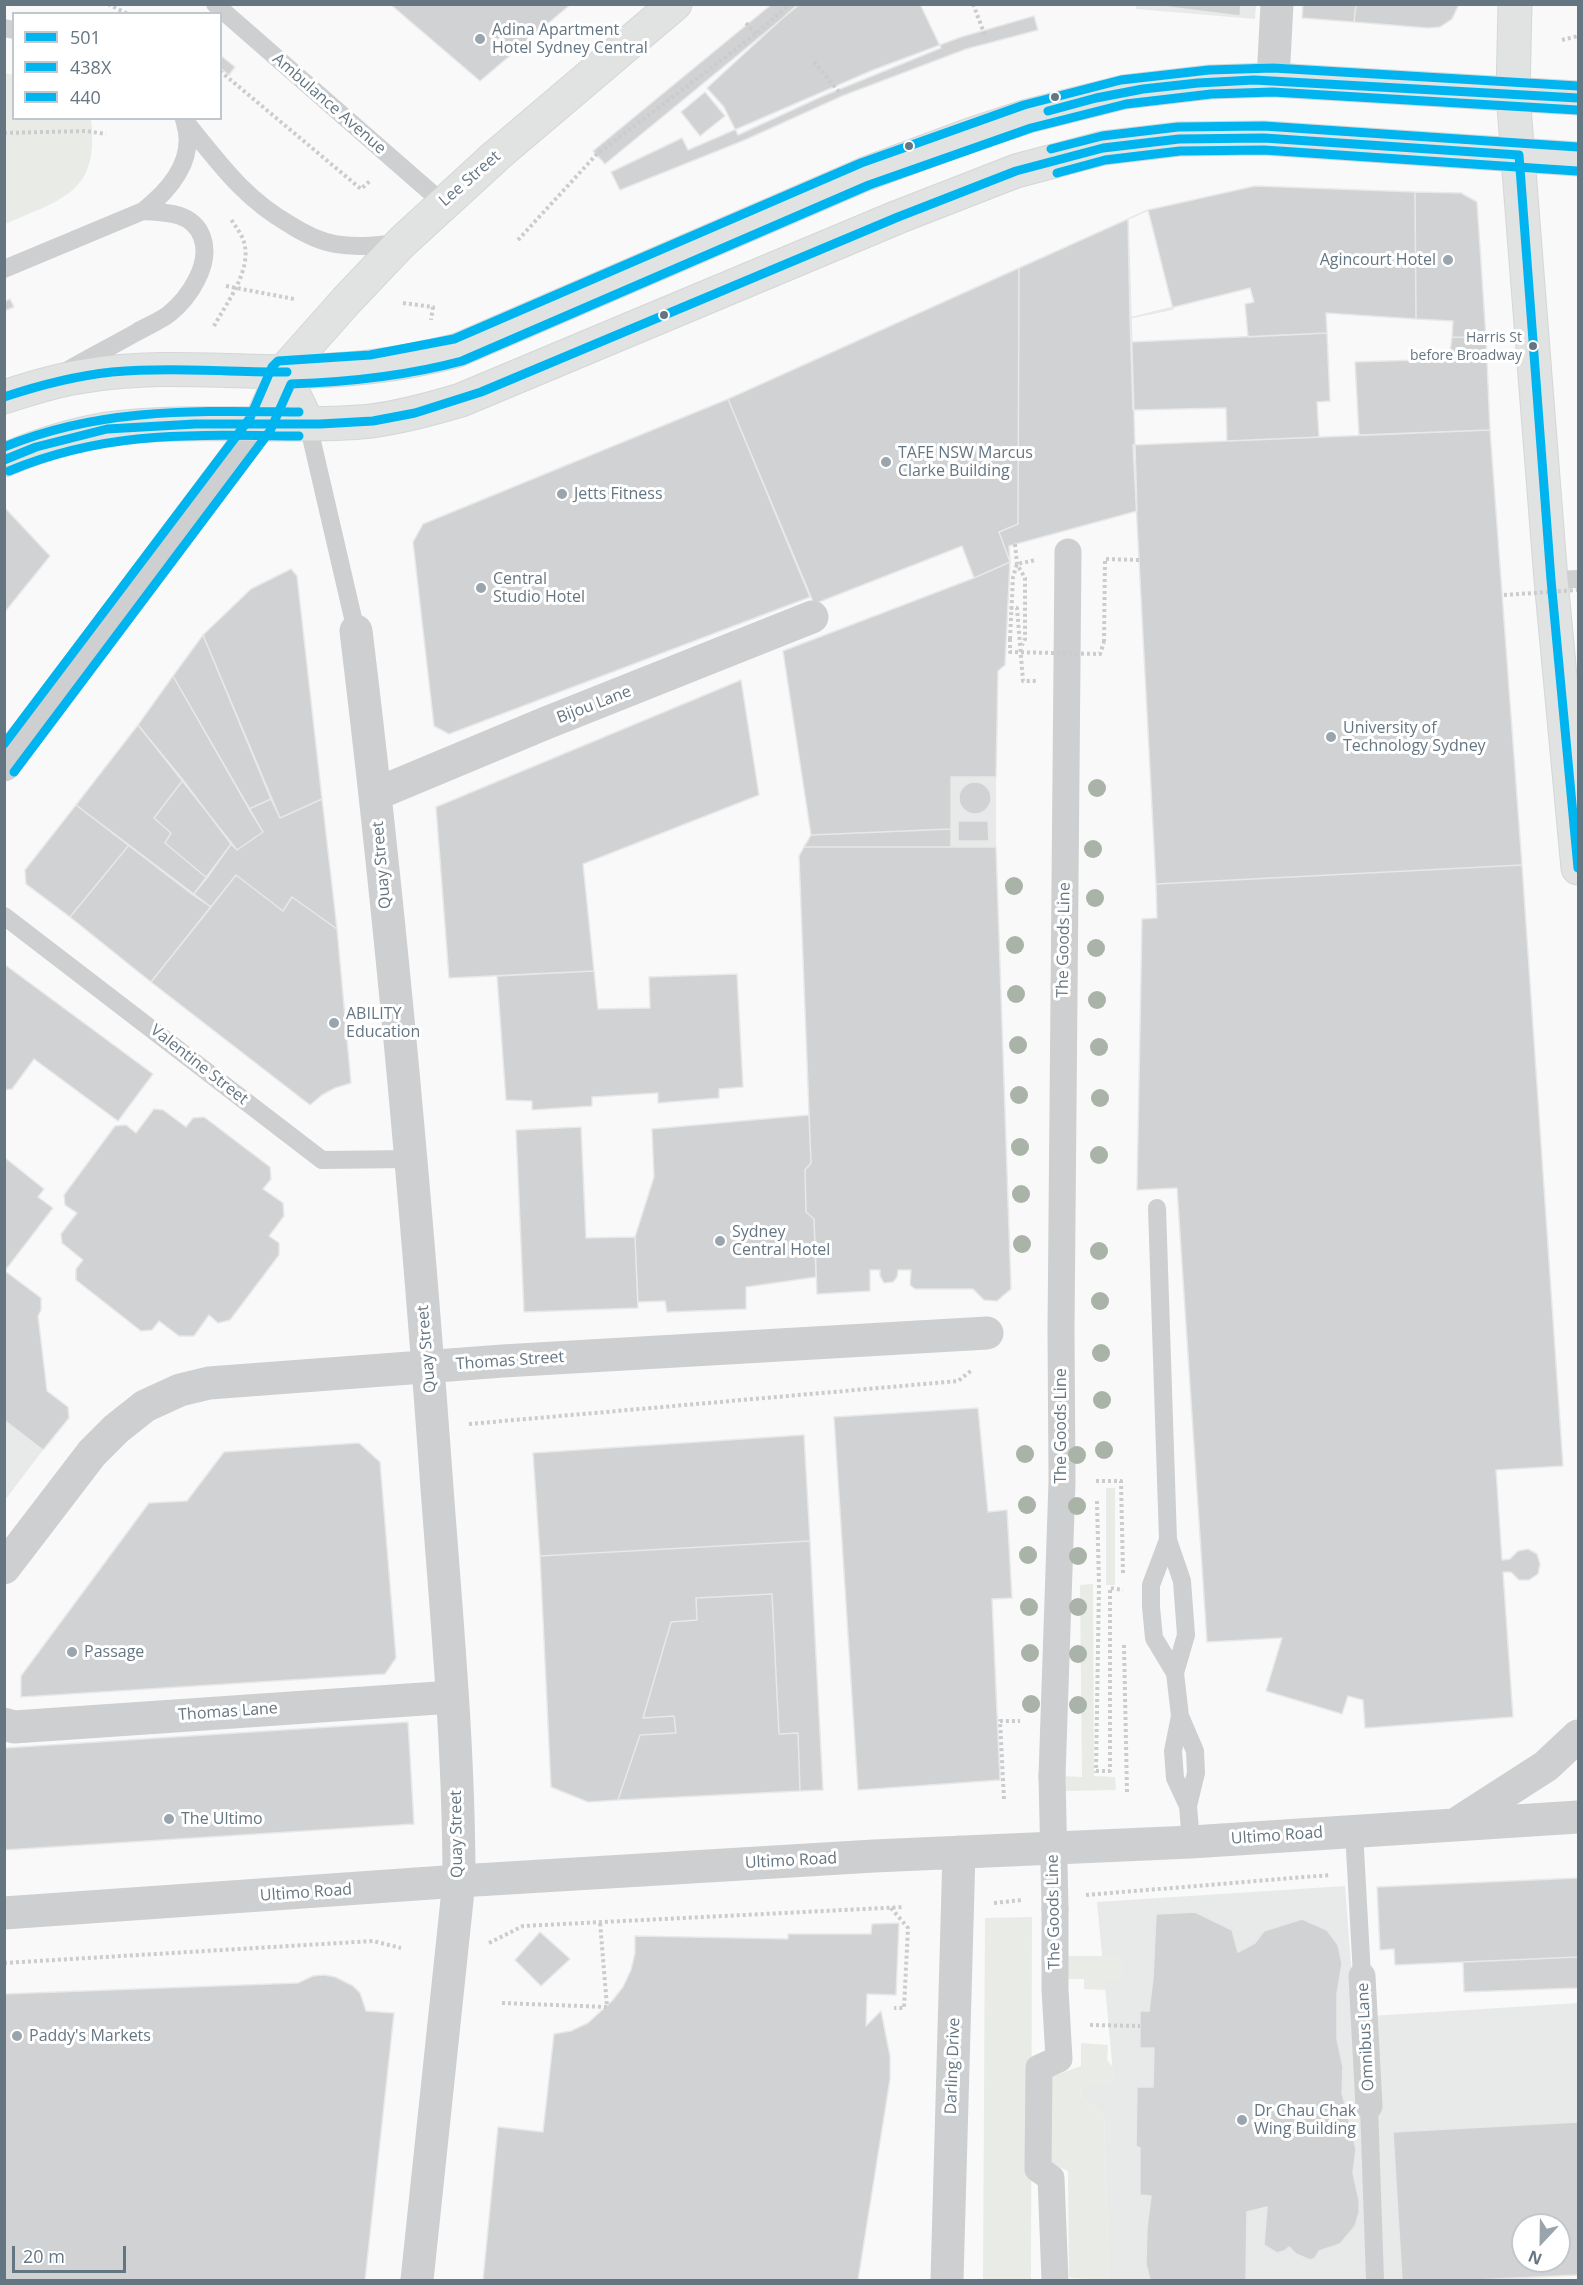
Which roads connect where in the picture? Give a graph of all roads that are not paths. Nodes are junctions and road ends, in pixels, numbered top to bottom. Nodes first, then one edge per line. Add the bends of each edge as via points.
1 (675, 4) edge
2 (1277, 4) edge
3 (1515, 4) edge
4 (227, 8) edge
5 (1273, 80) junction
6 (1513, 94) junction
7 (1578, 98) edge
8 (184, 120) edge
9 (185, 120) edge
10 (1519, 155) junction
11 (1578, 159) edge
12 (443, 203) junction
13 (142, 211) junction
14 (401, 243) junction
15 (4, 269) edge
16 (283, 372) junction
17 (42, 385) junction
18 (4, 397) edge
19 (260, 424) junction
20 (308, 424) junction
21 (4, 460) edge
22 (1068, 552) dead end
23 (1569, 583) edge
24 (812, 617) dead end
25 (356, 631) joint
26 (4, 765) edge
27 (376, 794) junction
28 (1578, 868) edge
29 (4, 916) edge
30 (410, 1159) junction
31 (1157, 1208) dead end
32 (987, 1334) dead end
33 (428, 1367) junction
34 (1168, 1540) junction
35 (4, 1568) edge
36 (1175, 1672) junction
37 (452, 1697) junction
38 (4, 1724) edge
39 (1578, 1736) edge
40 (1578, 1817) edge
41 (1455, 1824) junction
42 (1354, 1831) junction
43 (1191, 1842) junction
44 (959, 1852) junction
45 (459, 1881) junction
46 (4, 1913) edge
47 (1362, 1976) joint
48 (1369, 2106) joint
49 (417, 2280) edge
50 (947, 2280) edge
51 (1054, 2280) edge
52 (1375, 2280) edge

1 - 12 main road, Lee Street
2 - 5 street
3 - 6 main road
4 - 12 lane, Ambulance Avenue
5 - 6 main road
5 - 16 main road via 1142,89 1028,116 865,174 458,350 380,367
6 - 7 main road
6 - 10 main road
8 - 13 lane via 189,135 187,154 166,190
9 - 14 lane via 239,187 297,230 337,245
10 - 11 main road
10 - 20 main road via 1264,138 1179,138 1103,148 1016,171 908,213 439,407 373,421
10 - 23 main road
12 - 14 main road, Lee Street
13 - 15 lane
13 - 17 lane via 180,215 198,228 204,246 195,282 168,315
14 - 16 main road, Lee Street
16 - 17 main road via 117,372
16 - 19 main road, Lee Street
16 - 20 main road
17 - 18 main road
19 - 20 main road
19 - 21 main road via 107,429 36,447
19 - 26 street
20 - 25 lane, Quay Street
22 - 51 street, The Goods Line, bridge via 1062,1482 1052,1776 1065,1903 1057,2024 1059,2058 1039,2068 1038,2169 1051,2178
23 - 28 main road
24 - 27 street, Bijou Lane
25 - 27 street, Quay Street
27 - 30 street, Quay Street
29 - 30 lane, Valentine Street via 322,1160
30 - 33 street, Quay Street
31 - 34 lane
32 - 33 street, Thomas Street
33 - 35 street, Thomas Street via 209,1383 180,1390 145,1406 92,1453
33 - 37 street, Quay Street
34 - 36 lane via 1182,1581 1186,1635
34 - 36 lane via 1151,1585 1151,1607 1154,1638
36 - 43 lane via 1180,1716 1173,1751 1175,1778 1188,1806
37 - 38 street, Thomas Lane via 14,1727
37 - 45 street, Quay Street
39 - 41 street via 1546,1766
40 - 41 street, Ultimo Road
41 - 42 street, Ultimo Road
42 - 43 street, Ultimo Road
42 - 47 lane, Omnibus Lane
43 - 44 street, Ultimo Road
44 - 45 street, Ultimo Road
44 - 50 street, Darling Drive
45 - 46 street, Ultimo Road
45 - 49 street, Quay Street
47 - 48 street, Omnibus Lane
48 - 52 lane, Omnibus Lane

